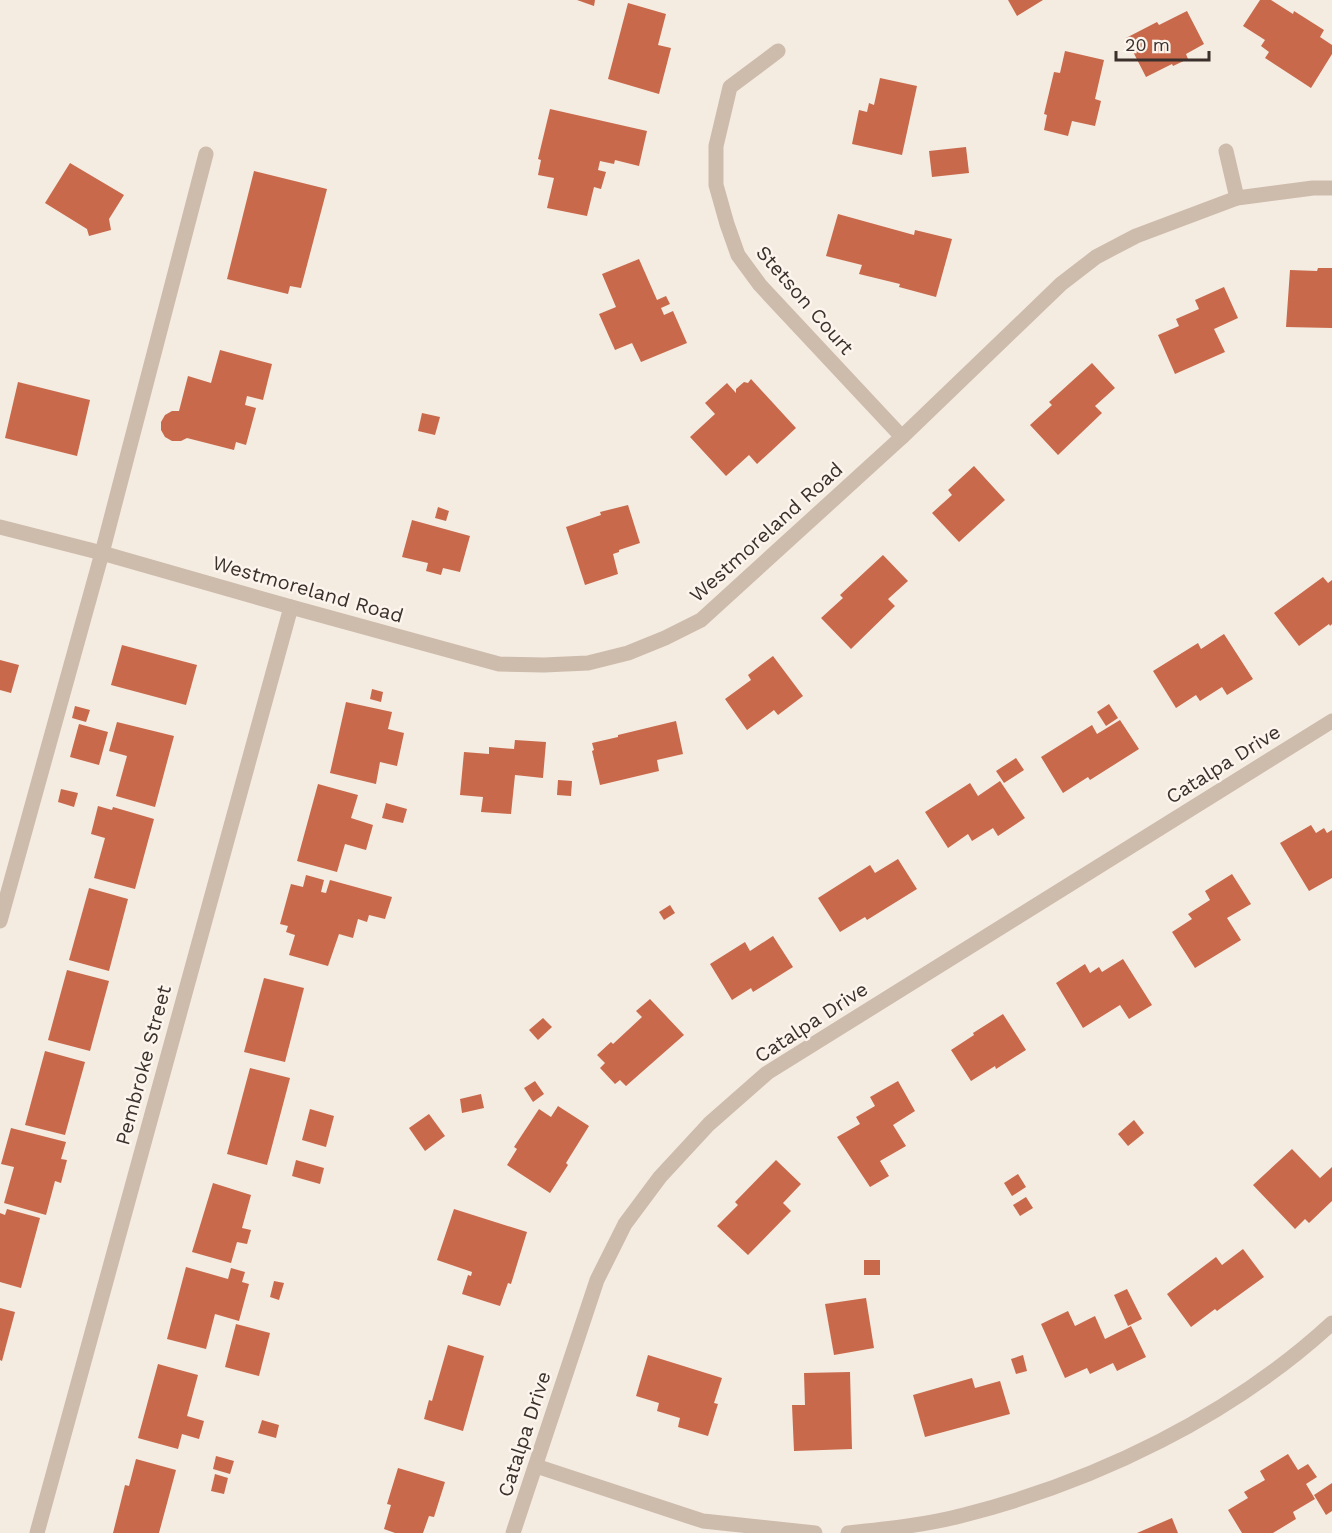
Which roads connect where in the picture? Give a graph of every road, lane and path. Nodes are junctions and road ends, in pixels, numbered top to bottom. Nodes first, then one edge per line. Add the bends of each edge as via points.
1 (778, 51) dead end
2 (1226, 151) dead end
3 (206, 154) dead end
4 (1332, 188) edge
5 (1238, 198) junction
6 (902, 437) junction
7 (0, 527) edge
8 (102, 553) junction
9 (291, 607) junction
10 (1332, 721) edge
11 (0, 921) edge
12 (1332, 1323) edge
13 (536, 1466) junction
14 (37, 1533) edge
15 (513, 1533) edge
16 (815, 1533) edge
17 (848, 1533) edge

1 - 6 street, Stetson Court via 730,87 716,146 716,185 727,224 738,255 760,285
2 - 5 street
3 - 8 street
4 - 5 street, Westmoreland Road
5 - 6 street, Westmoreland Road via 1136,236 1096,257 1061,284
6 - 9 street, Westmoreland Road via 701,620 627,653 588,663 499,663
7 - 8 street, Westmoreland Road
8 - 9 street, Westmoreland Road
8 - 11 street
9 - 14 street, Pembroke Street
10 - 13 street, Catalpa Drive via 767,1073 709,1124 660,1177 625,1224 597,1280
12 - 17 street via 1305,1348 1198,1420 1082,1476 963,1515
13 - 15 street, Catalpa Drive
13 - 16 street via 703,1521

